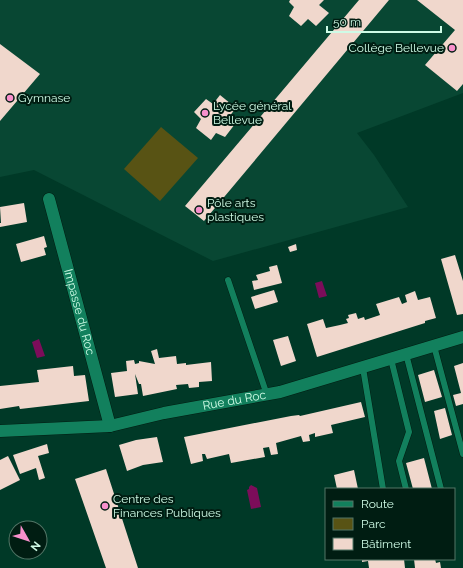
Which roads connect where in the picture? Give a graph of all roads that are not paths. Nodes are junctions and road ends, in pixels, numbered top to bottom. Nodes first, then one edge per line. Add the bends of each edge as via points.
1 (49, 199) dead end
2 (228, 280) dead end
3 (463, 337) edge
4 (434, 346) junction
5 (406, 354) junction
6 (391, 359) junction
7 (363, 368) junction
8 (267, 395) junction
9 (110, 426) junction
10 (0, 431) edge
11 (463, 454) edge
12 (384, 488) edge
13 (406, 488) edge
14 (441, 488) edge

1 - 9 street, Impasse du Roc
2 - 8 lane
3 - 4 street, Rue du Roc
4 - 5 street, Rue du Roc
4 - 11 lane
5 - 6 street, Rue du Roc
5 - 14 lane
6 - 7 street, Rue du Roc
6 - 13 lane via 409,432 399,462
7 - 8 street, Rue du Roc
7 - 12 lane
8 - 9 street, Rue du Roc via 164,413
9 - 10 street, Rue du Roc

